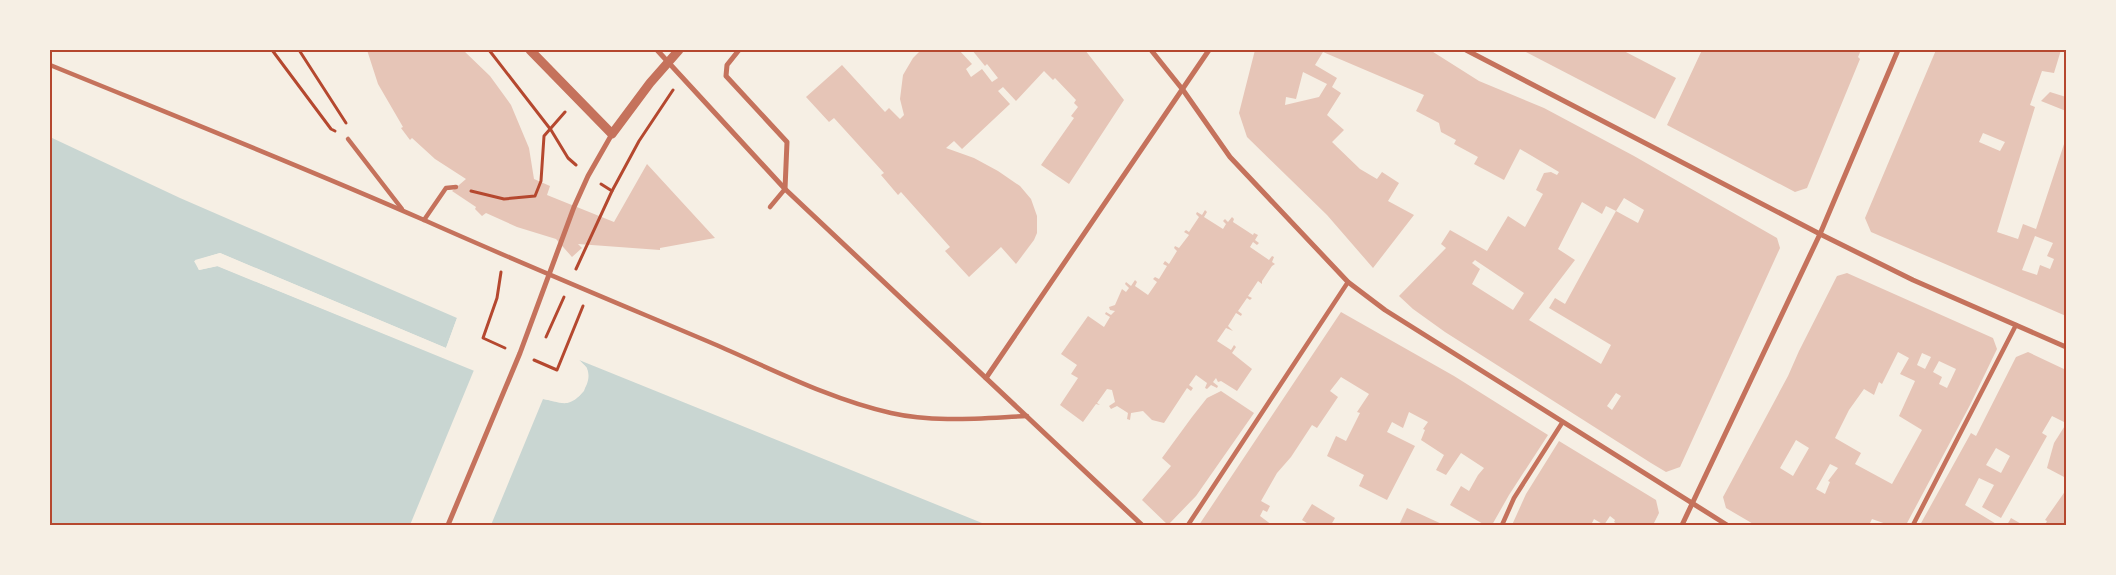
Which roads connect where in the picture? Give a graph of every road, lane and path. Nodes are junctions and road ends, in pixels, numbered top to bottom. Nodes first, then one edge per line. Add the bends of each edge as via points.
1 (272, 50) edge
2 (300, 50) edge
3 (489, 50) edge
4 (530, 50) edge
5 (657, 50) edge
6 (679, 50) edge
7 (739, 50) edge
8 (1151, 50) edge
9 (1209, 50) edge
10 (1466, 50) edge
11 (1898, 50) edge
12 (50, 65) edge
13 (1182, 90) junction
14 (669, 96) dead end
15 (576, 98) junction
16 (551, 130) junction
17 (612, 134) junction
18 (348, 140) junction
19 (588, 176) junction
20 (456, 187) dead end
21 (785, 189) junction
22 (612, 191) junction
23 (484, 194) dead end
24 (770, 207) dead end
25 (403, 211) junction
26 (599, 217) dead end
27 (424, 220) junction
28 (1820, 234) junction
29 (501, 270) dead end
30 (1348, 282) junction
31 (589, 292) junction
32 (2016, 325) junction
33 (2066, 347) edge
34 (520, 353) junction
35 (986, 378) junction
36 (1027, 416) junction
37 (1562, 423) junction
38 (1692, 504) junction
39 (448, 525) edge
40 (1142, 525) edge
41 (1188, 525) edge
42 (1502, 525) edge
43 (1682, 525) edge
44 (1727, 525) edge
45 (1913, 525) edge

1 - 18 path via 331,129
2 - 18 path via 346,121
3 - 16 path
4 - 15 street
5 - 21 street
6 - 17 street
7 - 21 street via 727,65 726,76 787,142
8 - 13 street
9 - 13 street
10 - 28 street
11 - 28 street
12 - 25 street
13 - 30 street via 1230,157
13 - 35 street
14 - 22 path
15 - 16 path
15 - 17 street
16 - 19 path via 568,158
16 - 23 path via 544,136 541,181 535,196 504,199
17 - 19 street
18 - 25 street
19 - 22 path
19 - 34 street
20 - 27 street via 446,188
21 - 24 street
21 - 35 street
22 - 26 path
25 - 27 street
27 - 31 street
28 - 32 street via 1913,280
28 - 38 street
29 - 34 path via 497,298 483,338
30 - 37 street via 1385,310
30 - 41 street
31 - 34 path via 557,370
31 - 36 street via 865,406 918,418
32 - 33 street
32 - 45 street
34 - 39 street
35 - 36 street
36 - 40 street
37 - 38 street
37 - 42 street via 1514,498
38 - 43 street
38 - 44 street

